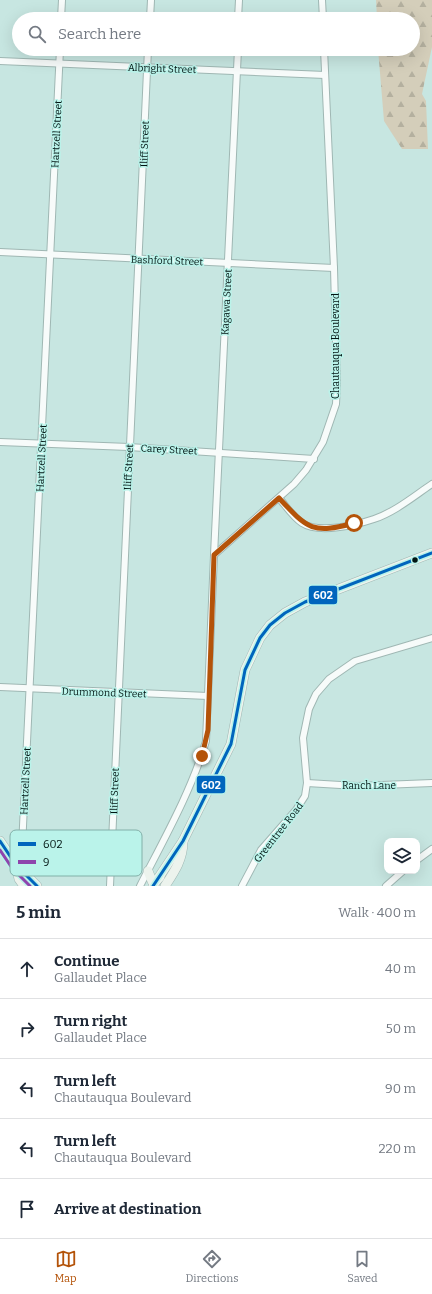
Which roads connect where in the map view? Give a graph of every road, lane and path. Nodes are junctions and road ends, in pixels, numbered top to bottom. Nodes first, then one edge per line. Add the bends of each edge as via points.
1 (62, 0) edge
2 (151, 0) edge
3 (239, 0) edge
4 (322, 0) edge
5 (62, 12) edge
6 (150, 12) edge
7 (238, 12) edge
8 (322, 12) edge
9 (60, 56) edge
10 (148, 56) edge
11 (238, 56) edge
12 (324, 56) edge
13 (0, 61) edge
14 (59, 64) junction
15 (147, 68) junction
16 (237, 71) junction
17 (325, 75) junction
18 (0, 252) edge
19 (51, 255) junction
20 (139, 259) junction
21 (228, 262) junction
22 (334, 268) junction
23 (0, 442) edge
24 (42, 444) junction
25 (129, 447) junction
26 (219, 452) junction
27 (314, 459) junction
28 (432, 484) edge
29 (279, 498) junction
30 (432, 553) edge
31 (214, 555) junction
32 (432, 638) edge
33 (0, 687) edge
34 (29, 689) junction
35 (118, 692) junction
36 (208, 696) junction
37 (307, 783) junction
38 (432, 783) edge
39 (23, 830) edge
40 (112, 830) edge
41 (0, 840) edge
42 (183, 841) junction
43 (432, 849) edge
44 (10, 856) edge
45 (420, 858) edge
46 (148, 871) junction
47 (164, 873) junction
48 (400, 874) edge
49 (18, 876) edge
50 (27, 876) edge
51 (110, 876) edge
52 (24, 886) edge
53 (37, 886) edge
54 (110, 886) edge
55 (140, 886) edge
56 (154, 886) edge
57 (165, 886) edge
58 (242, 886) edge
59 (386, 886) edge

1 - 5 street
2 - 6 street
3 - 7 street
4 - 8 street
9 - 14 street, Hartzell Street
10 - 15 street, Iliff Street
11 - 16 street, Kagawa Street
12 - 17 street, Chautauqua Boulevard
13 - 14 street, Albright Street
14 - 15 street, Albright Street
14 - 19 street, Hartzell Street
15 - 16 street, Albright Street
15 - 20 street, Iliff Street
16 - 17 street, Albright Street
16 - 21 street, Kagawa Street
17 - 22 street, Chautauqua Boulevard
18 - 19 street, Bashford Street
19 - 20 street, Bashford Street
19 - 24 street, Hartzell Street
20 - 21 street, Bashford Street
20 - 25 street, Iliff Street
21 - 22 street, Bashford Street
21 - 26 street, Kagawa Street
22 - 27 street, Chautauqua Boulevard via 336,404
23 - 24 street, Carey Street
24 - 25 street, Carey Street
24 - 34 street, Hartzell Street
25 - 26 street, Carey Street
25 - 35 street, Iliff Street
26 - 27 street, Carey Street
26 - 31 street, Kagawa Street
27 - 29 street, Chautauqua Boulevard
28 - 29 street via 374,519 337,528 314,527 302,523
29 - 31 street, Chautauqua Boulevard
30 - 42 main road via 305,602 270,625 260,638 245,670 231,744
31 - 36 street
32 - 37 street, Greentree Road via 355,661 322,686 309,709 304,729
33 - 34 street, Drummond Street
34 - 35 street, Drummond Street
34 - 39 street, Hartzell Street
35 - 36 street, Drummond Street
35 - 40 street, Iliff Street
36 - 46 street via 208,730 202,756
37 - 38 street, Ranch Lane via 357,786
37 - 58 street, Greentree Road via 302,803 261,850
41 - 44 main road
42 - 47 main road
42 - 57 main road via 183,853
43 - 45 street
46 - 47 main road via 152,880 156,881
46 - 55 street
47 - 56 main road
48 - 59 street
49 - 52 main road
50 - 53 main road
51 - 54 street, Iliff Street

